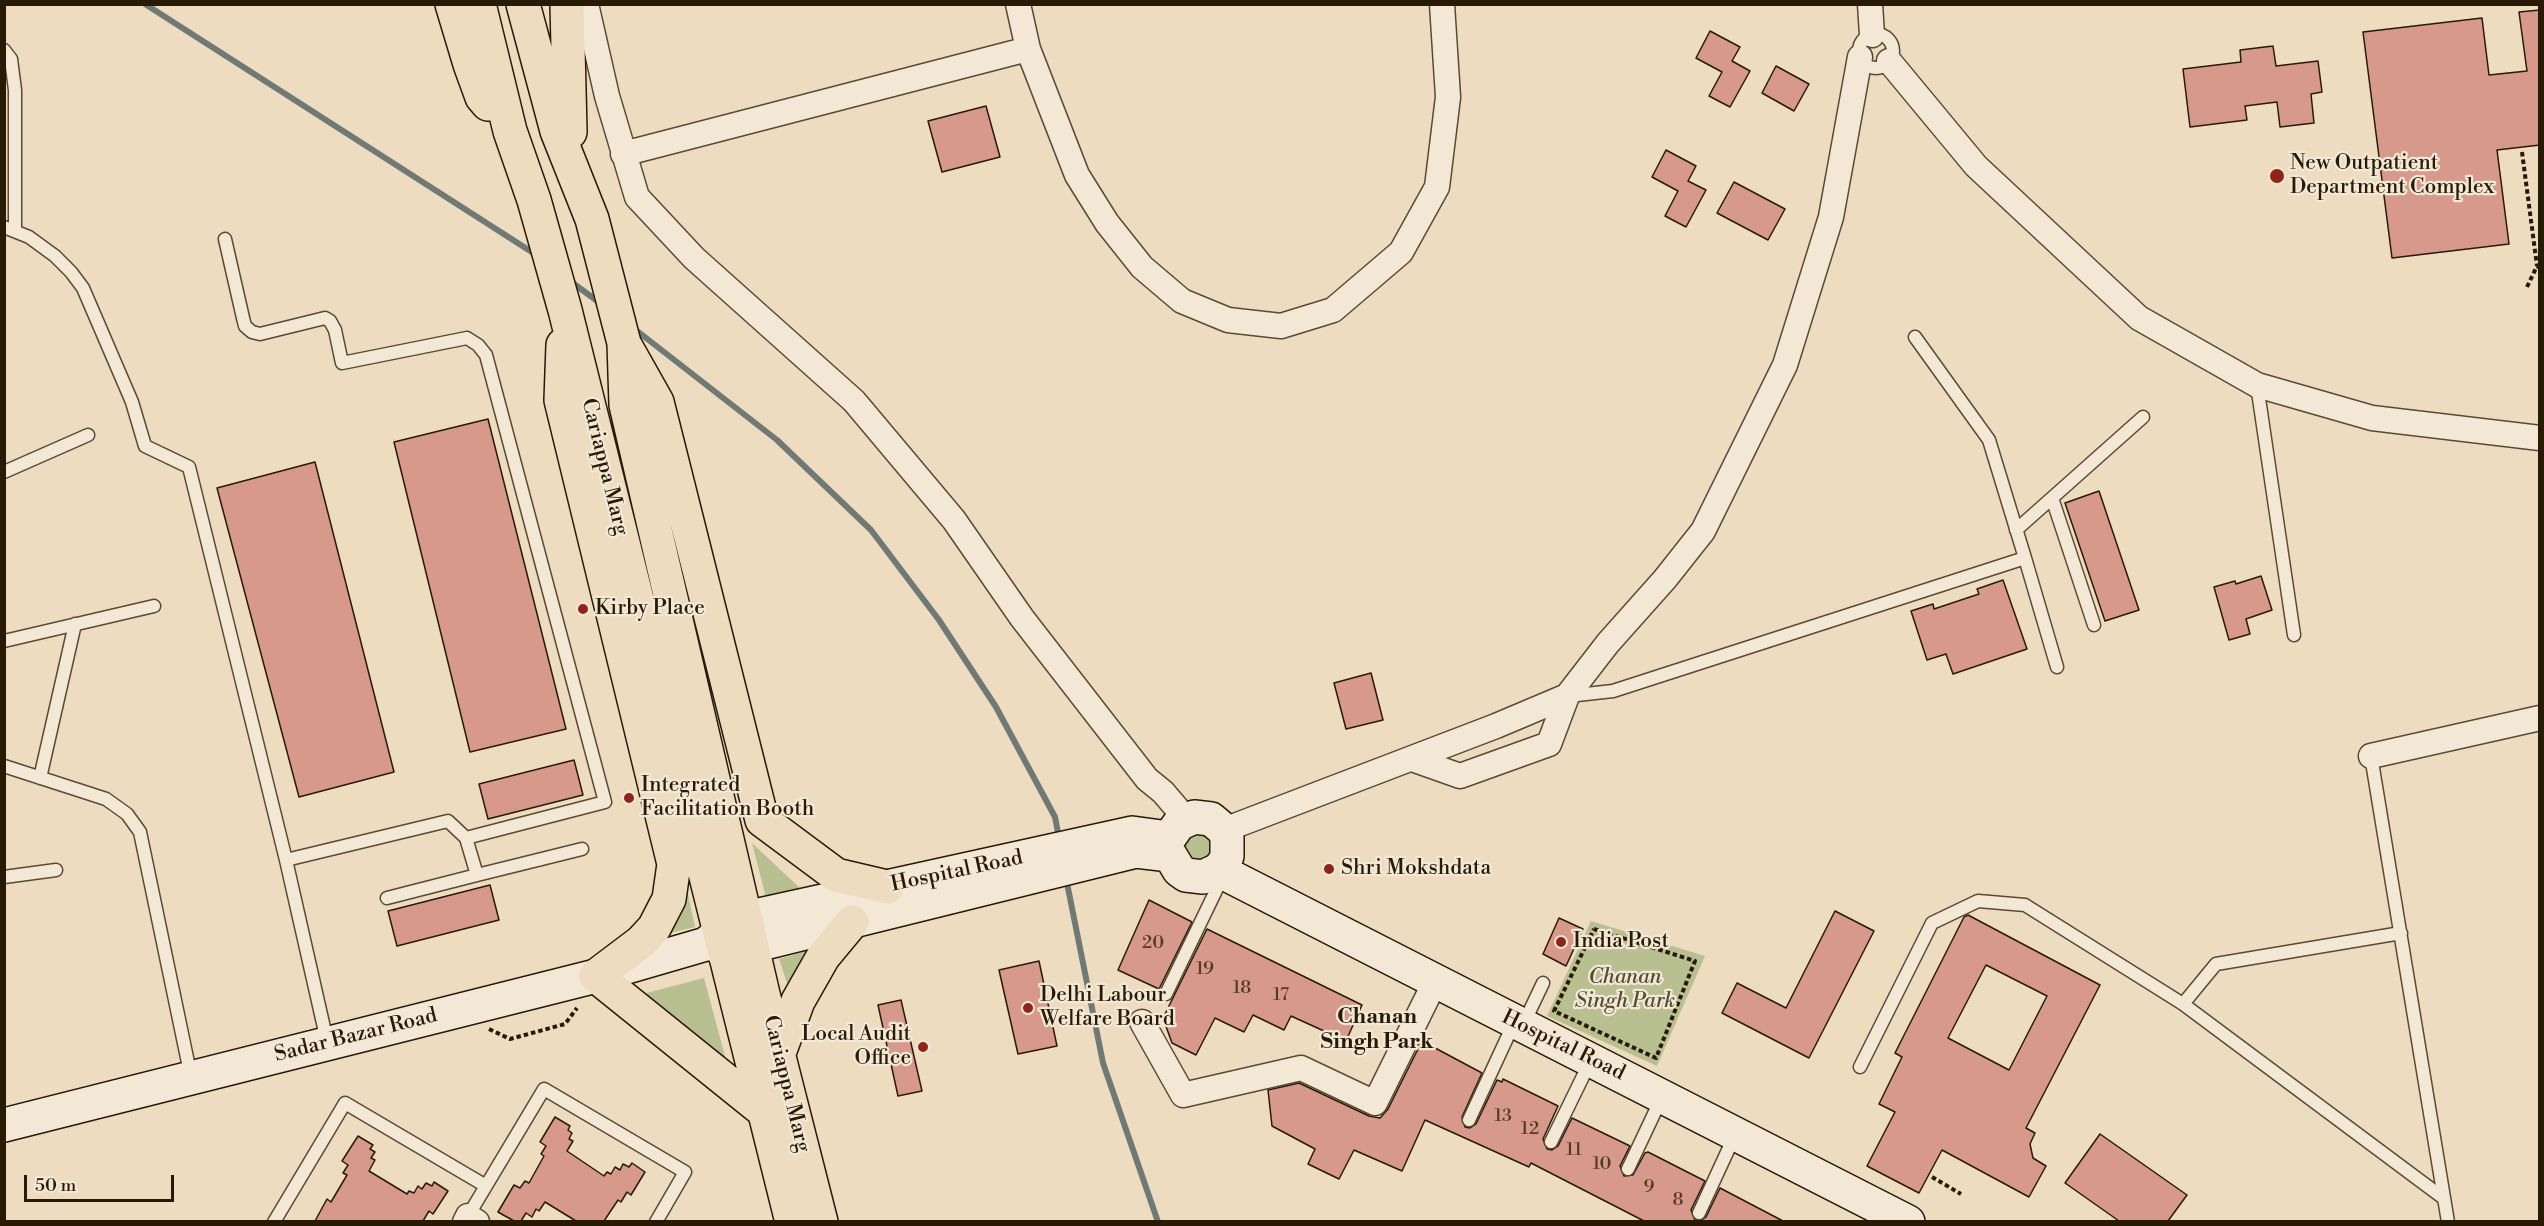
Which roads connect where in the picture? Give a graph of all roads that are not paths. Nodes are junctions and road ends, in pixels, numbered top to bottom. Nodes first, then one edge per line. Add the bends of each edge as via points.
1 (452, 4) edge
2 (479, 4) edge
3 (523, 4) edge
4 (567, 4) edge
5 (586, 4) edge
6 (1018, 4) edge
7 (1442, 4) edge
8 (1870, 4) edge
9 (1872, 35) junction
10 (1028, 49) junction
11 (4, 50) edge
12 (1860, 57) junction
13 (1889, 61) junction
14 (510, 131) junction
15 (623, 154) junction
16 (570, 165) junction
17 (10, 229) edge
18 (225, 239) dead end
19 (565, 310) junction
20 (1915, 337) dead end
21 (624, 343) junction
22 (2257, 385) junction
23 (2143, 417) dead end
24 (88, 435) dead end
25 (2540, 438) edge
26 (4, 472) edge
27 (2052, 498) junction
28 (2016, 530) junction
29 (2025, 558) junction
30 (154, 606) dead end
31 (75, 624) junction
32 (2094, 625) dead end
33 (2294, 635) dead end
34 (4, 641) edge
35 (2057, 667) dead end
36 (1567, 696) junction
37 (2540, 718) edge
38 (2371, 756) joint
39 (1412, 759) junction
40 (4, 766) edge
41 (40, 778) junction
42 (1224, 830) junction
43 (466, 838) junction
44 (1175, 838) junction
45 (582, 849) dead end
46 (286, 860) junction
47 (1028, 867) junction
48 (56, 870) dead end
49 (1221, 871) junction
50 (477, 874) junction
51 (4, 877) edge
52 (887, 887) junction
53 (387, 898) dead end
54 (852, 921) junction
55 (2401, 933) junction
56 (730, 939) junction
57 (596, 976) junction
58 (1435, 982) junction
59 (1543, 983) dead end
60 (1166, 994) dead end
61 (2183, 1004) junction
62 (1142, 1022) dead end
63 (1519, 1024) junction
64 (327, 1043) junction
65 (779, 1053) junction
66 (1591, 1059) junction
67 (1860, 1068) dead end
68 (191, 1078) junction
69 (1663, 1095) junction
70 (765, 1112) junction
71 (1469, 1120) dead end
72 (4, 1125) edge
73 (1737, 1132) junction
74 (1551, 1142) dead end
75 (1628, 1168) dead end
76 (486, 1185) junction
77 (2442, 1197) junction
78 (1700, 1213) dead end
79 (470, 1220) edge
80 (274, 1221) edge
81 (656, 1221) edge
82 (792, 1221) edge
83 (821, 1221) edge
84 (1908, 1221) edge
85 (2448, 1221) edge

1 - 14 main road via 482,98
2 - 14 main road, Cariappa Marg
3 - 16 main road, Cariappa Marg
4 - 16 main road
5 - 15 street
6 - 10 street
7 - 10 street via 1448,97 1437,187 1401,252 1333,310 1281,326 1228,320 1182,301 1142,267 1107,223 1077,175
8 - 9 street
9 - 12 lane via 1861,43
9 - 13 lane via 1882,36 1891,44
10 - 15 street
11 - 17 lane via 11,59 15,90
12 - 13 lane via 1872,67 1884,66
12 - 36 street via 1832,217 1785,365 1703,531
13 - 22 street via 1976,166 2139,318
14 - 19 main road, Cariappa Marg
15 - 44 street via 638,197 694,258 854,400 954,520 1022,618 1147,779 1163,792
16 - 21 main road, Cariappa Marg via 592,219
17 - 46 lane via 55,256 83,288 132,402 145,446 189,467
18 - 43 lane via 245,326 252,332 260,334 325,318 335,330 342,363 467,338 486,355 605,802
19 - 56 main road, Cariappa Marg
19 - 57 main road via 561,399 674,864 669,899 654,928
20 - 28 lane via 1989,440
21 - 52 main road via 657,402 762,820 836,875
21 - 56 main road, Cariappa Marg via 626,405
22 - 25 street via 2372,418
22 - 33 lane
23 - 27 lane
24 - 26 lane
27 - 28 lane
27 - 32 lane
28 - 29 lane
29 - 35 lane
29 - 36 lane via 1613,690
30 - 31 lane
31 - 34 lane
31 - 41 lane
36 - 39 street
36 - 39 street via 1549,744 1460,776
37 - 38 street
38 - 55 lane
39 - 42 street
40 - 41 lane
41 - 68 lane via 106,799 127,814 140,832
42 - 44 street via 1203,817
42 - 49 street via 1227,856
43 - 46 lane via 448,821
43 - 50 lane
44 - 47 street, Hospital Road via 1132,833 1113,847
44 - 49 street via 1179,870 1203,877
45 - 50 lane
46 - 64 lane
47 - 52 street, Hospital Road
47 - 54 street, Hospital Road
48 - 51 lane
49 - 58 street, Hospital Road
49 - 60 lane
50 - 53 lane
52 - 56 street, Hospital Road
54 - 56 street, Hospital Road
54 - 65 main road via 798,1000
55 - 61 lane via 2216,964
55 - 77 lane
56 - 57 street, Sadar Bazar Road
56 - 65 main road, Cariappa Marg
56 - 70 main road, Cariappa Marg
57 - 64 street, Sadar Bazar Road
57 - 70 main road
58 - 62 street via 1375,1103 1301,1068 1183,1095
58 - 63 street, Hospital Road
59 - 63 lane
61 - 67 lane via 2025,905 1978,901 1932,922
61 - 77 lane
63 - 66 street, Hospital Road
63 - 71 lane
64 - 68 street, Sadar Bazar Road
65 - 83 main road, Cariappa Marg
66 - 69 street, Hospital Road
66 - 74 lane
68 - 72 street, Sadar Bazar Road
69 - 73 street, Hospital Road
69 - 75 lane
70 - 82 main road, Cariappa Marg
73 - 78 lane
73 - 84 street, Hospital Road
76 - 79 lane
76 - 80 lane via 345,1103
76 - 81 lane via 544,1089 685,1172
77 - 85 lane

